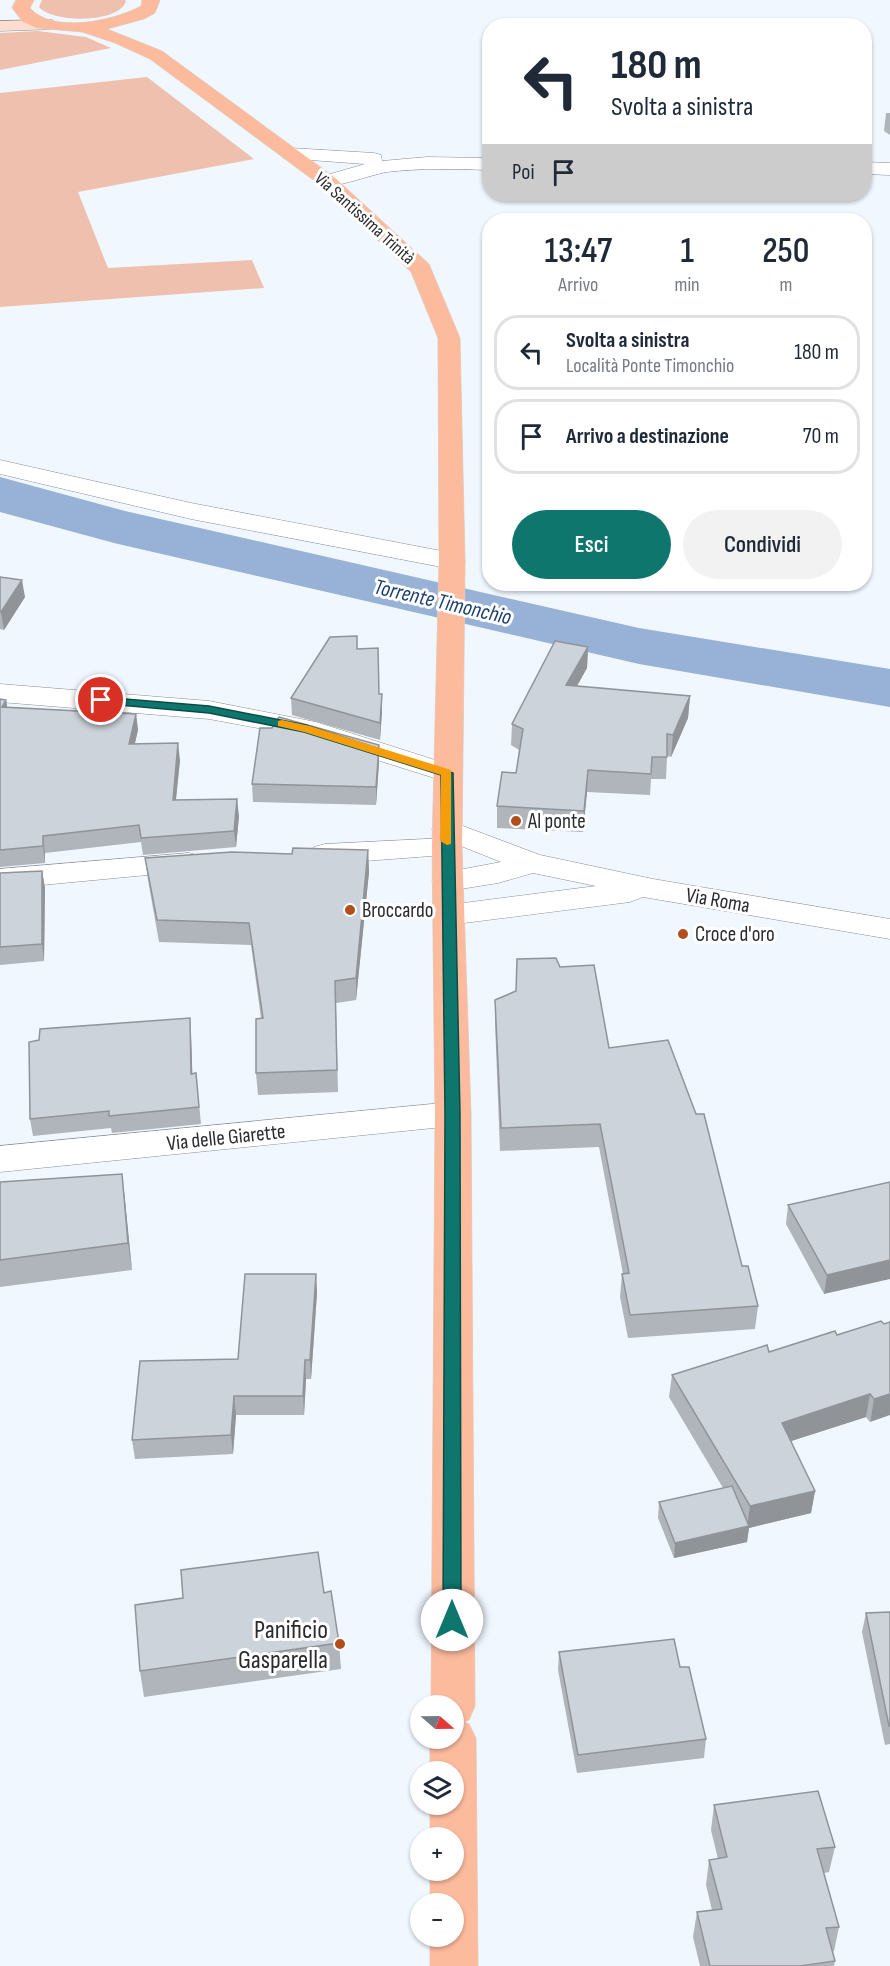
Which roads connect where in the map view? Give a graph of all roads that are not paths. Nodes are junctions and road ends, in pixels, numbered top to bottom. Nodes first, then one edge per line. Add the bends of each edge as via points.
1 (151, 0) edge
2 (23, 4) edge
3 (0, 15) edge
4 (140, 15) junction
5 (52, 25) junction
6 (0, 26) edge
7 (83, 27) junction
8 (156, 55) junction
9 (290, 154) junction
10 (411, 162) junction
11 (482, 164) edge
12 (872, 168) edge
13 (890, 169) edge
14 (327, 181) junction
15 (0, 467) edge
16 (451, 563) junction
17 (0, 693) edge
18 (447, 773) junction
19 (447, 838) junction
20 (291, 856) edge
21 (212, 861) edge
22 (532, 863) junction
23 (0, 879) edge
24 (653, 889) junction
25 (448, 898) junction
26 (890, 929) edge
27 (453, 1114) junction
28 (0, 1159) edge
29 (453, 1695) edge
30 (453, 1749) edge
31 (454, 1966) edge

1 - 4 main road via 149,9
2 - 3 main road
2 - 5 main road, Via Santissima Trinità via 30,18
4 - 7 main road, Via Santissima Trinità via 115,24
4 - 8 main road, Via Santissima Trinità via 142,35
5 - 6 main road
5 - 7 main road, Via Santissima Trinità
7 - 8 main road, Via Santissima Trinità
8 - 9 main road, Via Santissima Trinità
9 - 10 street
9 - 14 main road, Via Santissima Trinità
10 - 11 street
10 - 14 street via 360,169
12 - 13 street
14 - 16 main road, Via Santissima Trinità via 421,269 449,338
15 - 16 street via 191,511
16 - 18 main road, Via Santissima Trinità
17 - 18 street via 209,710 306,728
18 - 19 main road, Via Santissima Trinità
19 - 20 street
19 - 22 street, Via Roma
19 - 25 main road, Via Santissima Trinità
21 - 23 street
22 - 24 street, Via Roma
22 - 25 street, Via Roma via 498,873
24 - 25 street, Via Roma
24 - 26 street, Via Roma
25 - 27 main road, Via Santissima Trinità
27 - 28 street, Via delle Giarette
27 - 29 main road, Via Santissima Trinità
30 - 31 main road

